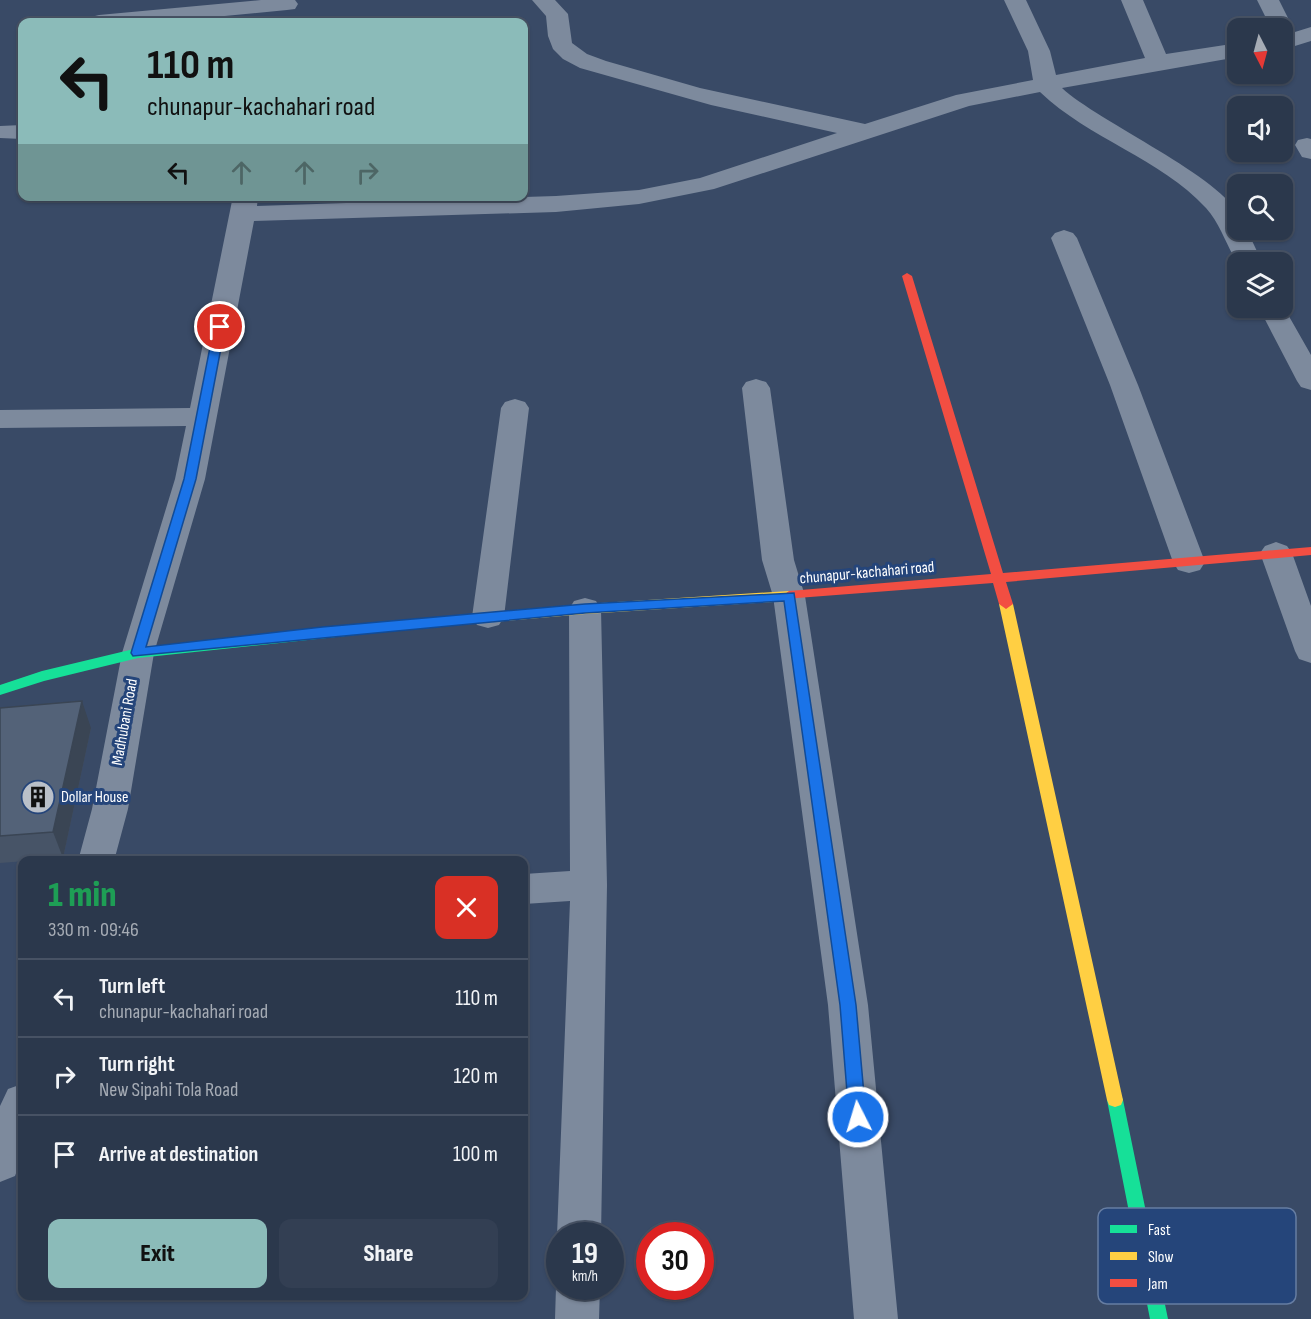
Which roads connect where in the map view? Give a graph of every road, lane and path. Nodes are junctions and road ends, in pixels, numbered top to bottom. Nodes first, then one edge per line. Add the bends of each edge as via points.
1 (543, 0) edge
2 (1015, 0) edge
3 (1132, 0) edge
4 (1268, 0) edge
5 (286, 9) edge
6 (157, 18) edge
7 (1276, 18) edge
8 (1311, 34) edge
9 (1293, 35) edge
10 (1227, 52) edge
11 (1158, 62) junction
12 (1046, 84) junction
13 (867, 131) junction
14 (244, 205) edge
15 (1064, 238) dead end
16 (1244, 252) edge
17 (907, 276) dead end
18 (1277, 318) edge
19 (1311, 381) edge
20 (756, 388) dead end
21 (514, 408) dead end
22 (201, 417) junction
23 (0, 419) edge
24 (1311, 551) edge
25 (1276, 553) junction
26 (1190, 562) junction
27 (1000, 579) junction
28 (789, 596) junction
29 (585, 609) junction
30 (488, 617) junction
31 (1311, 651) edge
32 (138, 653) junction
33 (0, 690) edge
34 (97, 856) edge
35 (589, 885) junction
36 (528, 888) edge
37 (18, 1113) edge
38 (0, 1163) edge
39 (1136, 1208) edge
40 (579, 1222) edge
41 (578, 1300) edge
42 (1155, 1304) edge
43 (577, 1319) edge
44 (876, 1319) edge
45 (1158, 1319) edge

1 - 13 street via 557,14 558,41 579,57 743,107
2 - 12 street via 1041,56
3 - 11 street
4 - 7 street
5 - 6 street
8 - 9 street
10 - 11 street
11 - 12 street
12 - 13 street via 964,100
12 - 16 street via 1075,112 1180,175 1211,200 1231,224
13 - 14 street via 705,184 639,197 556,204
14 - 22 street, Madhubani Road
15 - 26 street
17 - 27 street
18 - 19 street
20 - 28 street via 778,560
21 - 30 street
22 - 23 street
22 - 32 street, Madhubani Road via 190,479
24 - 25 street, chunapur-kachahari road
25 - 26 street, chunapur-kachahari road
25 - 31 street
26 - 27 street, chunapur-kachahari road
27 - 28 street, chunapur-kachahari road
27 - 39 street
28 - 29 street, chunapur-kachahari road
28 - 44 street via 848,1005
29 - 30 street, chunapur-kachahari road
29 - 35 street
30 - 32 street, chunapur-kachahari road
32 - 33 street, chunapur-kachahari road
32 - 34 street, Madhubani Road via 110,808
35 - 36 street
35 - 40 street
37 - 38 street
41 - 43 street
42 - 45 street

